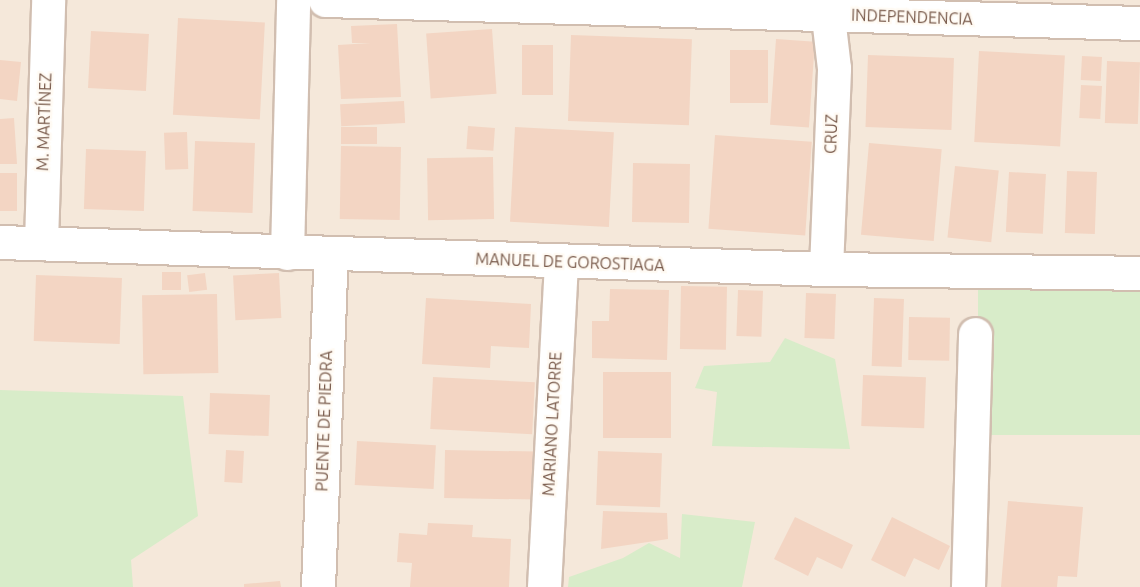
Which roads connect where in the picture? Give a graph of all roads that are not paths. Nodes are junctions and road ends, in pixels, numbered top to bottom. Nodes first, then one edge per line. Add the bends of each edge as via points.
1 (48, 0) edge
2 (293, 0) edge
3 (325, 0) edge
4 (827, 7) edge
5 (1140, 23) edge
6 (0, 242) edge
7 (40, 243) junction
8 (287, 253) junction
9 (331, 254) junction
10 (561, 262) junction
11 (826, 269) junction
12 (1140, 273) edge
13 (975, 334) dead end
14 (318, 587) edge
15 (544, 587) edge
16 (968, 587) edge

1 - 7 street, M. MARTÍNEZ
2 - 8 street
3 - 4 street, INDEPENDENCIA
4 - 5 street, INDEPENDENCIA
4 - 11 street, CRUZ via 834,68
6 - 7 street, MANUEL DE GOROSTIAGA
7 - 8 street, MANUEL DE GOROSTIAGA
8 - 9 street, MANUEL DE GOROSTIAGA
9 - 10 street, MANUEL DE GOROSTIAGA
9 - 14 street, PUENTE DE PIEDRA
10 - 11 street, MANUEL DE GOROSTIAGA
10 - 15 street, MARIANO LATORRE
11 - 12 street, MANUEL DE GOROSTIAGA
13 - 16 street

